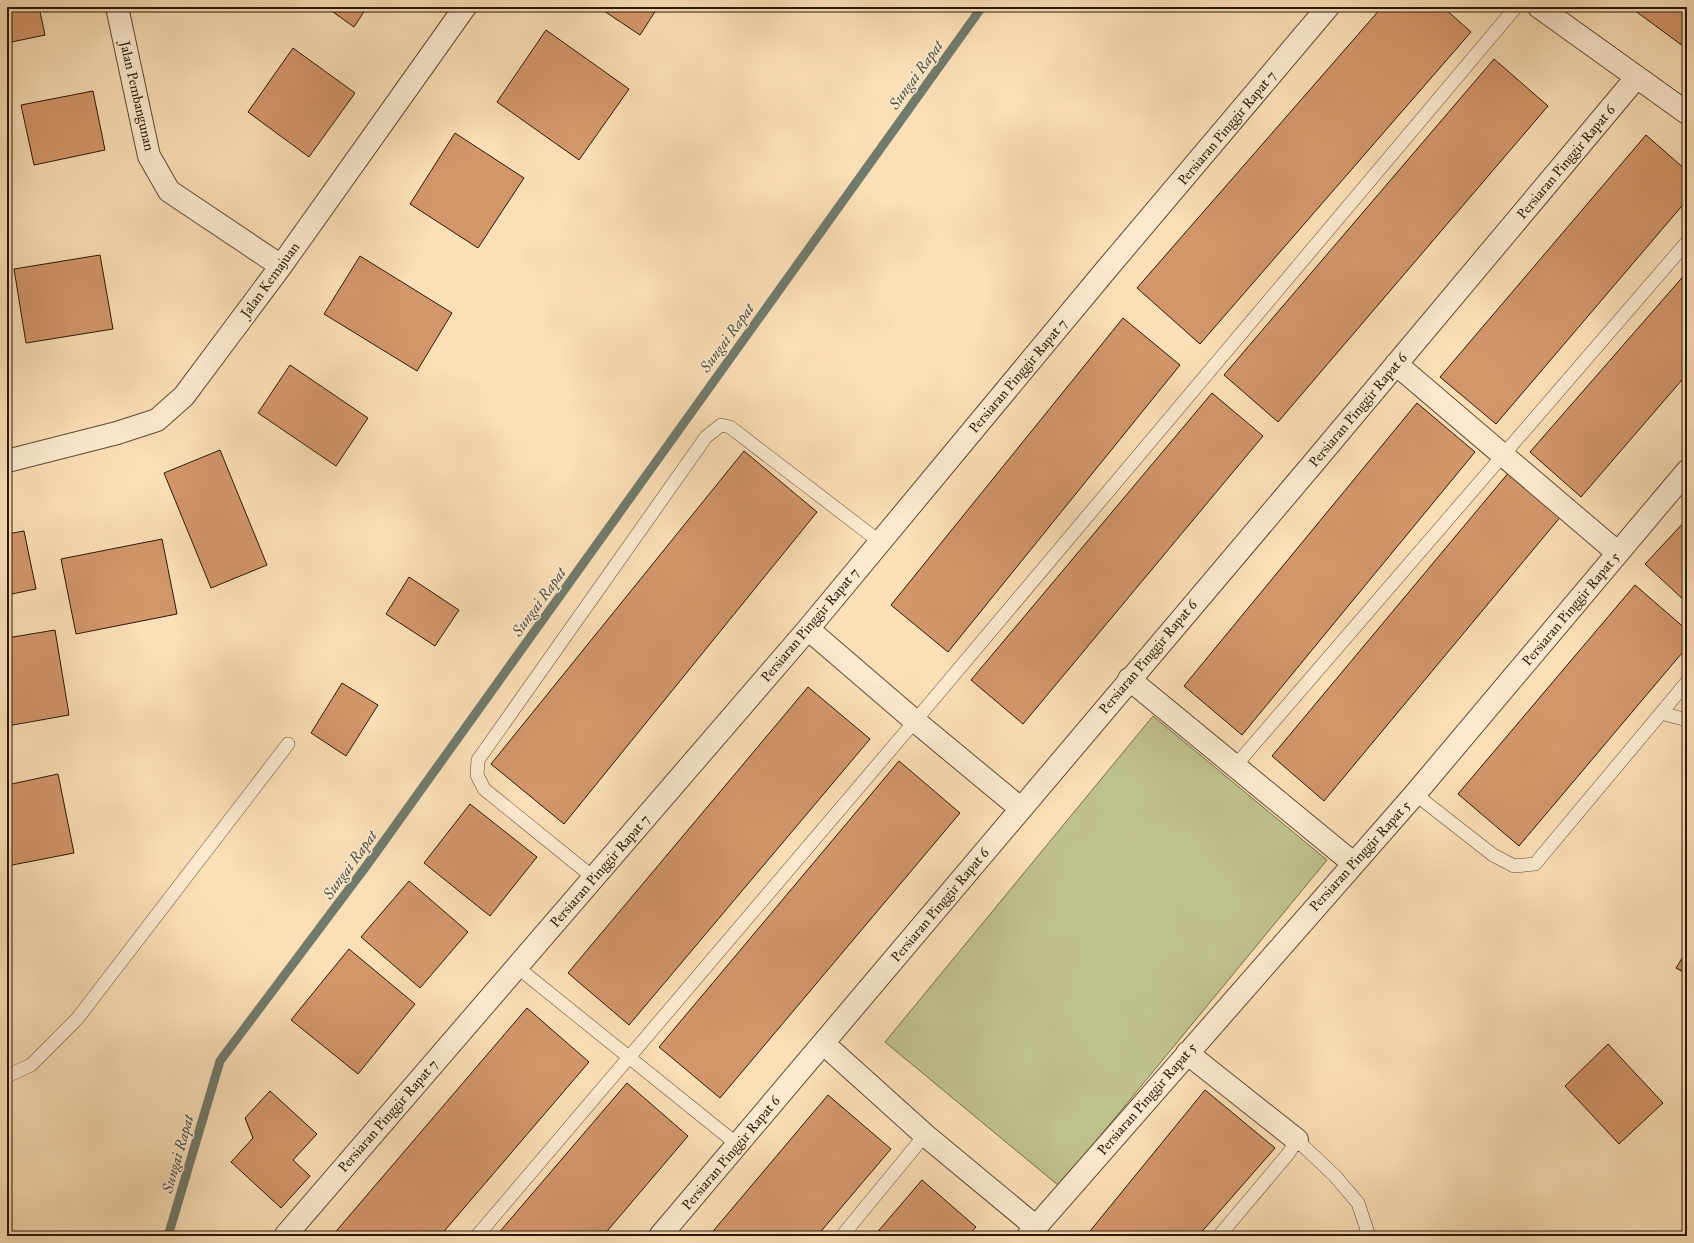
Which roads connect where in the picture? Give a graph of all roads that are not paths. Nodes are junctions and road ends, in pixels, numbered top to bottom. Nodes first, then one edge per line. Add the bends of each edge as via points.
1 (117, 7) edge
2 (465, 7) edge
3 (1328, 7) edge
4 (1516, 7) edge
5 (1539, 7) edge
6 (1636, 78) junction
7 (1687, 113) edge
8 (1687, 242) edge
9 (281, 266) junction
10 (1396, 364) junction
11 (1503, 455) junction
12 (7, 460) edge
13 (1687, 471) edge
14 (880, 542) junction
15 (1618, 553) junction
16 (808, 629) junction
17 (1129, 679) junction
18 (1687, 682) edge
19 (1661, 713) junction
20 (1687, 720) edge
21 (915, 721) junction
22 (288, 744) dead end
23 (1235, 766) junction
24 (1415, 794) junction
25 (1020, 808) junction
26 (1353, 863) junction
27 (594, 878) junction
28 (516, 967) junction
29 (824, 1044) junction
30 (1187, 1052) junction
31 (629, 1057) junction
32 (7, 1076) edge
33 (925, 1135) junction
34 (1297, 1140) junction
35 (738, 1145) junction
36 (1032, 1231) edge
37 (285, 1236) edge
38 (477, 1236) edge
39 (660, 1236) edge
40 (842, 1236) edge
41 (1219, 1236) edge
42 (1369, 1236) edge

1 - 9 street, Jalan Pembangunan via 149,156 169,191
2 - 9 street, Jalan Kemajuan
3 - 14 street, Persiaran Pinggir Rapat 7
4 - 21 lane
5 - 6 street
6 - 7 street
6 - 10 street, Persiaran Pinggir Rapat 6
8 - 11 lane
9 - 12 street, Jalan Kemajuan via 184,396 157,420 117,433
10 - 11 street
10 - 17 street, Persiaran Pinggir Rapat 6
11 - 15 street
11 - 23 lane
13 - 15 street, Persiaran Pinggir Rapat 5
14 - 16 street, Persiaran Pinggir Rapat 7
14 - 27 lane via 730,427 721,425 706,436 478,760 477,775 484,789
15 - 24 street, Persiaran Pinggir Rapat 5
16 - 21 street
16 - 27 street, Persiaran Pinggir Rapat 7
17 - 23 street
17 - 25 street, Persiaran Pinggir Rapat 6
18 - 19 lane
19 - 20 lane
19 - 24 lane via 1536,864 1514,866 1493,855
21 - 25 street
21 - 31 lane
22 - 32 lane via 77,1019 31,1065
23 - 26 street
24 - 26 street, Persiaran Pinggir Rapat 5
25 - 29 street, Persiaran Pinggir Rapat 6
26 - 30 street, Persiaran Pinggir Rapat 5
27 - 28 street, Persiaran Pinggir Rapat 7
28 - 31 lane
28 - 37 street, Persiaran Pinggir Rapat 7
29 - 33 street
29 - 35 street, Persiaran Pinggir Rapat 6
30 - 34 street
30 - 36 street, Persiaran Pinggir Rapat 5
31 - 35 lane
31 - 38 lane
33 - 36 street
33 - 40 lane
34 - 41 lane
34 - 42 lane via 1358,1202
35 - 39 street, Persiaran Pinggir Rapat 6

